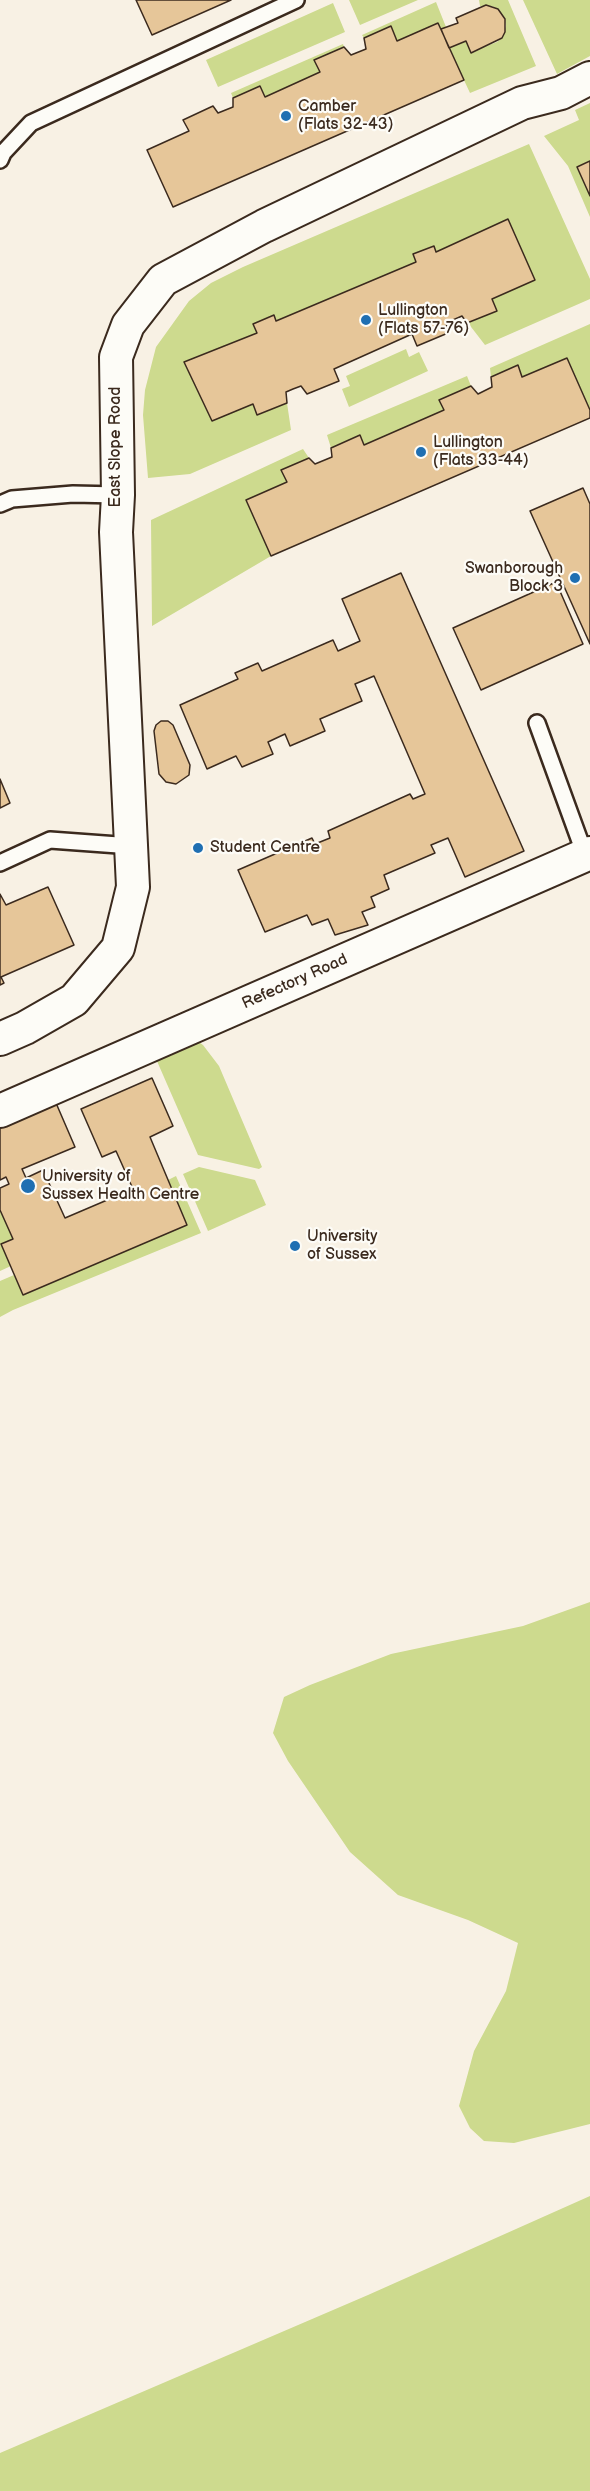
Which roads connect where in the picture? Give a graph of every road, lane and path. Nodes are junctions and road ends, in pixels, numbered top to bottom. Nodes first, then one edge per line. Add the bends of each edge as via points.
1 (296, 0) edge
2 (590, 78) edge
3 (0, 160) edge
4 (117, 495) junction
5 (0, 504) edge
6 (537, 723) dead end
7 (132, 846) junction
8 (588, 858) edge
9 (0, 863) edge
10 (0, 1039) edge
11 (0, 1111) edge

1 - 3 lane via 31,123
2 - 4 street, East Slope Road via 561,93 522,103 264,226 163,280 128,325 116,357
4 - 5 lane via 73,494 12,499
4 - 7 street, East Slope Road via 121,660
6 - 8 lane
7 - 9 lane via 50,840
7 - 10 street, East Slope Road via 133,887 118,948 74,1000
8 - 11 street, Refectory Road

